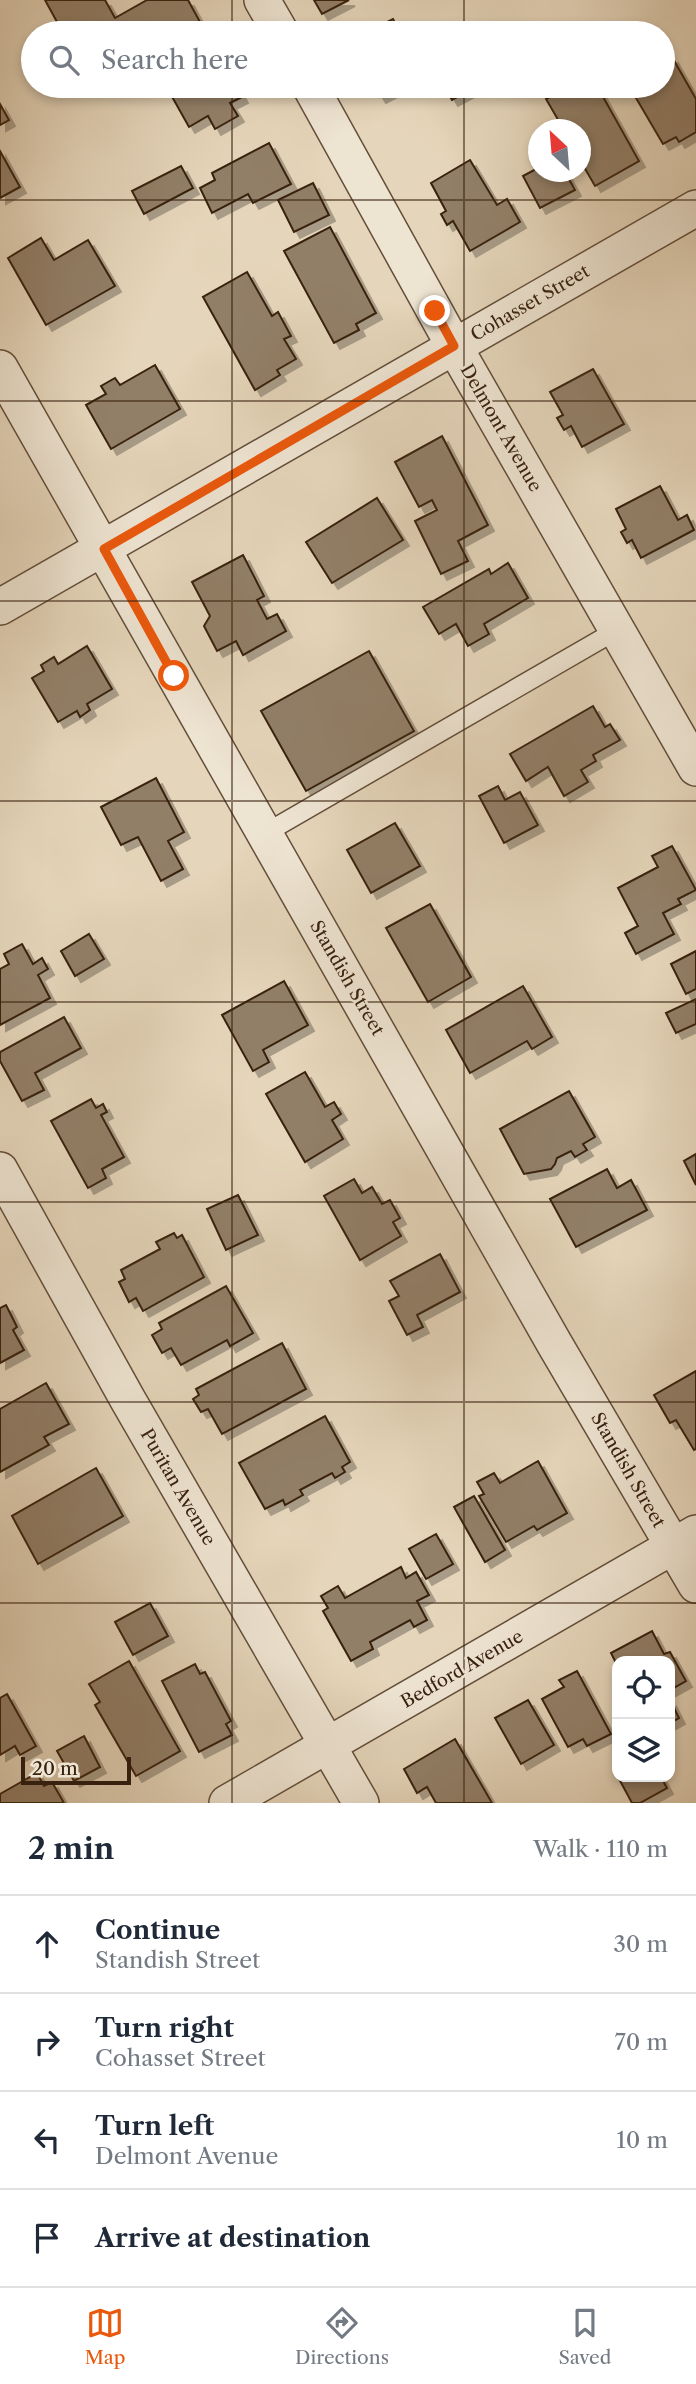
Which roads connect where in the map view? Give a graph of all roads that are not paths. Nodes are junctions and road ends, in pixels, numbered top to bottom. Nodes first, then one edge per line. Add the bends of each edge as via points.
1 (262, 0) edge
2 (274, 21) edge
3 (317, 98) edge
4 (696, 208) edge
5 (454, 346) junction
6 (0, 368) edge
7 (104, 549) junction
8 (0, 607) edge
9 (617, 631) junction
10 (696, 768) edge
11 (264, 834) junction
12 (0, 1170) edge
13 (685, 1540) edge
14 (696, 1585) edge
15 (328, 1746) junction
16 (227, 1803) edge
17 (361, 1803) edge

1 - 2 street
3 - 5 street, Delmont Avenue
4 - 5 street, Cohasset Street
5 - 7 street, Cohasset Street
5 - 9 street, Delmont Avenue
6 - 7 street, Standish Street
7 - 8 street, Cohasset Street
7 - 11 street, Standish Street
9 - 10 street, Delmont Avenue
9 - 11 lane
11 - 13 street, Standish Street via 554,1343
12 - 15 street, Puritan Avenue
13 - 14 street, Standish Street
13 - 15 street, Bedford Avenue
15 - 16 street, Bedford Avenue
15 - 17 street, Puritan Avenue

